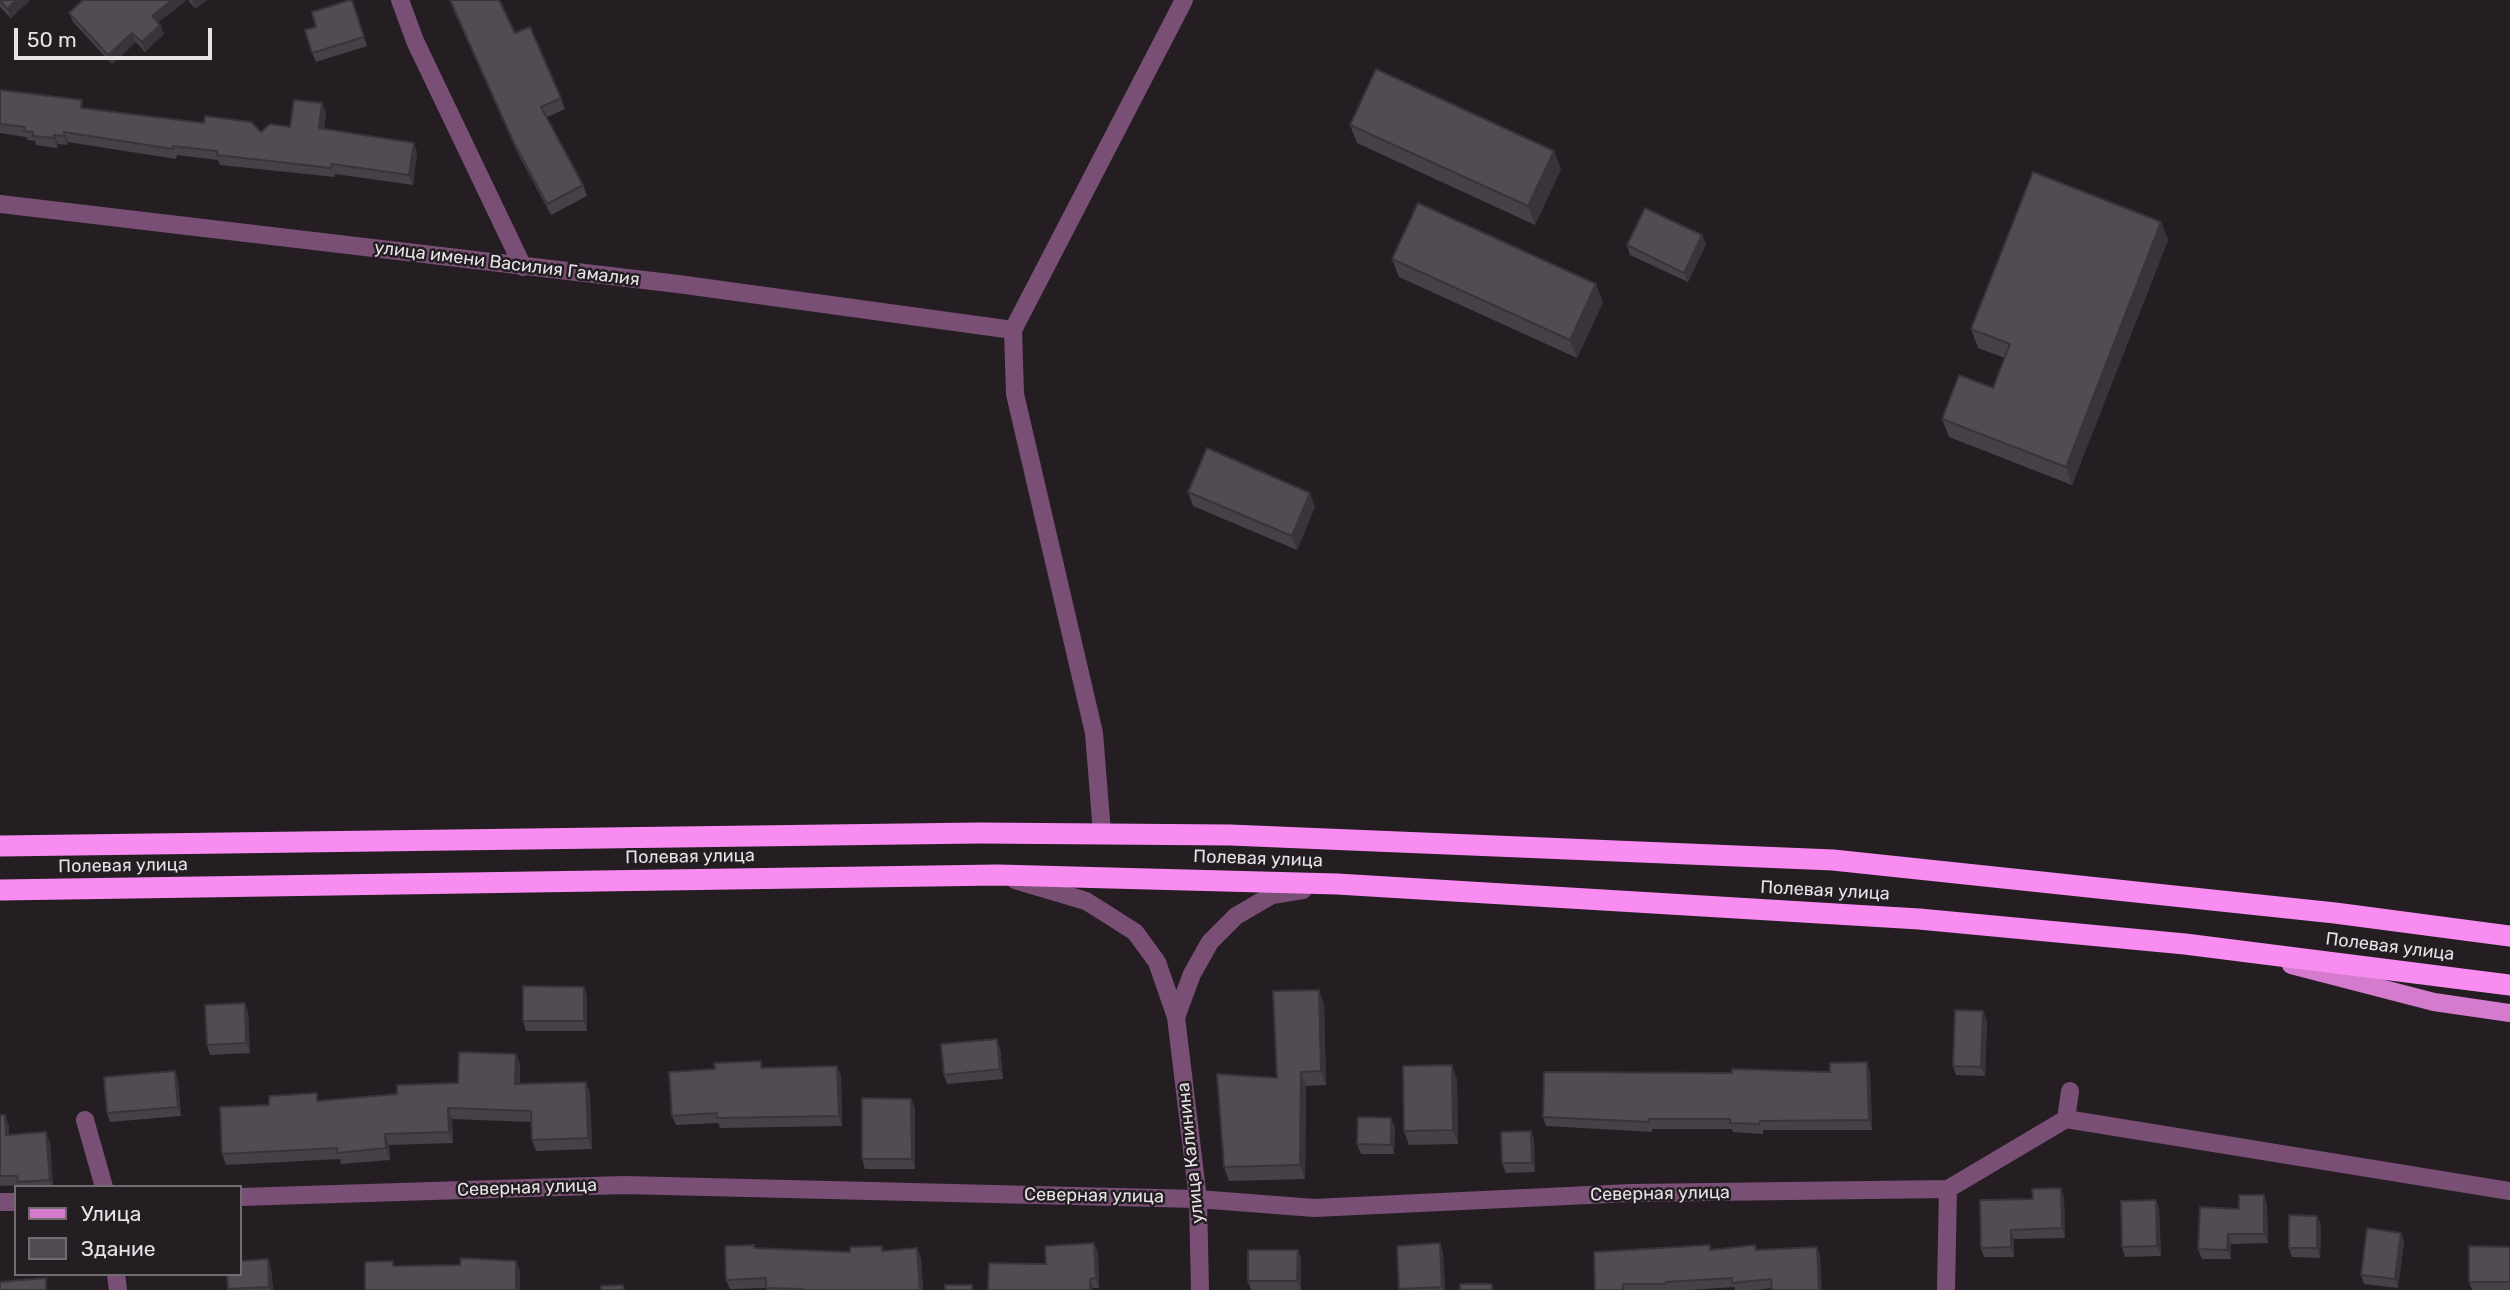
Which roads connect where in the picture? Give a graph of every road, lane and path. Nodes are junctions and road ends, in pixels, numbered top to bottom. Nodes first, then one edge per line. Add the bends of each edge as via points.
1 (400, 0) edge
2 (1184, 0) edge
3 (0, 204) edge
4 (523, 267) junction
5 (1013, 330) junction
6 (1102, 833) junction
7 (0, 846) edge
8 (998, 875) junction
9 (1337, 884) junction
10 (0, 890) edge
11 (2510, 936) edge
12 (2227, 949) junction
13 (2510, 985) edge
14 (2510, 1013) edge
15 (1175, 1017) junction
16 (2070, 1091) dead end
17 (2066, 1119) junction
18 (85, 1120) dead end
19 (103, 1185) edge
20 (1948, 1189) junction
21 (2510, 1191) edge
22 (242, 1197) edge
23 (1198, 1199) junction
24 (1200, 1290) edge
25 (1946, 1290) edge

1 - 4 street via 415,41
2 - 5 street
3 - 4 street, улица имени Василия Гамалия
4 - 5 street, улица имени Василия Гамалия
5 - 6 street via 1016,394 1094,733
6 - 7 highway, Полевая улица
6 - 11 highway, Полевая улица via 1833,860
8 - 9 highway, Полевая улица
8 - 10 highway, Полевая улица
8 - 15 street, улица Калинина via 1086,901 1135,932 1157,962
9 - 12 highway, Полевая улица via 1919,919
9 - 15 street via 1272,895 1236,916 1210,942
12 - 13 highway, Полевая улица
12 - 14 main road via 2434,1002
15 - 23 street, улица Калинина
16 - 17 street
17 - 20 street
17 - 21 street
18 - 19 street
20 - 23 street, Северная улица via 1631,1193 1314,1208
20 - 25 street
22 - 23 street, Северная улица via 624,1185
23 - 24 street, улица Калинина

